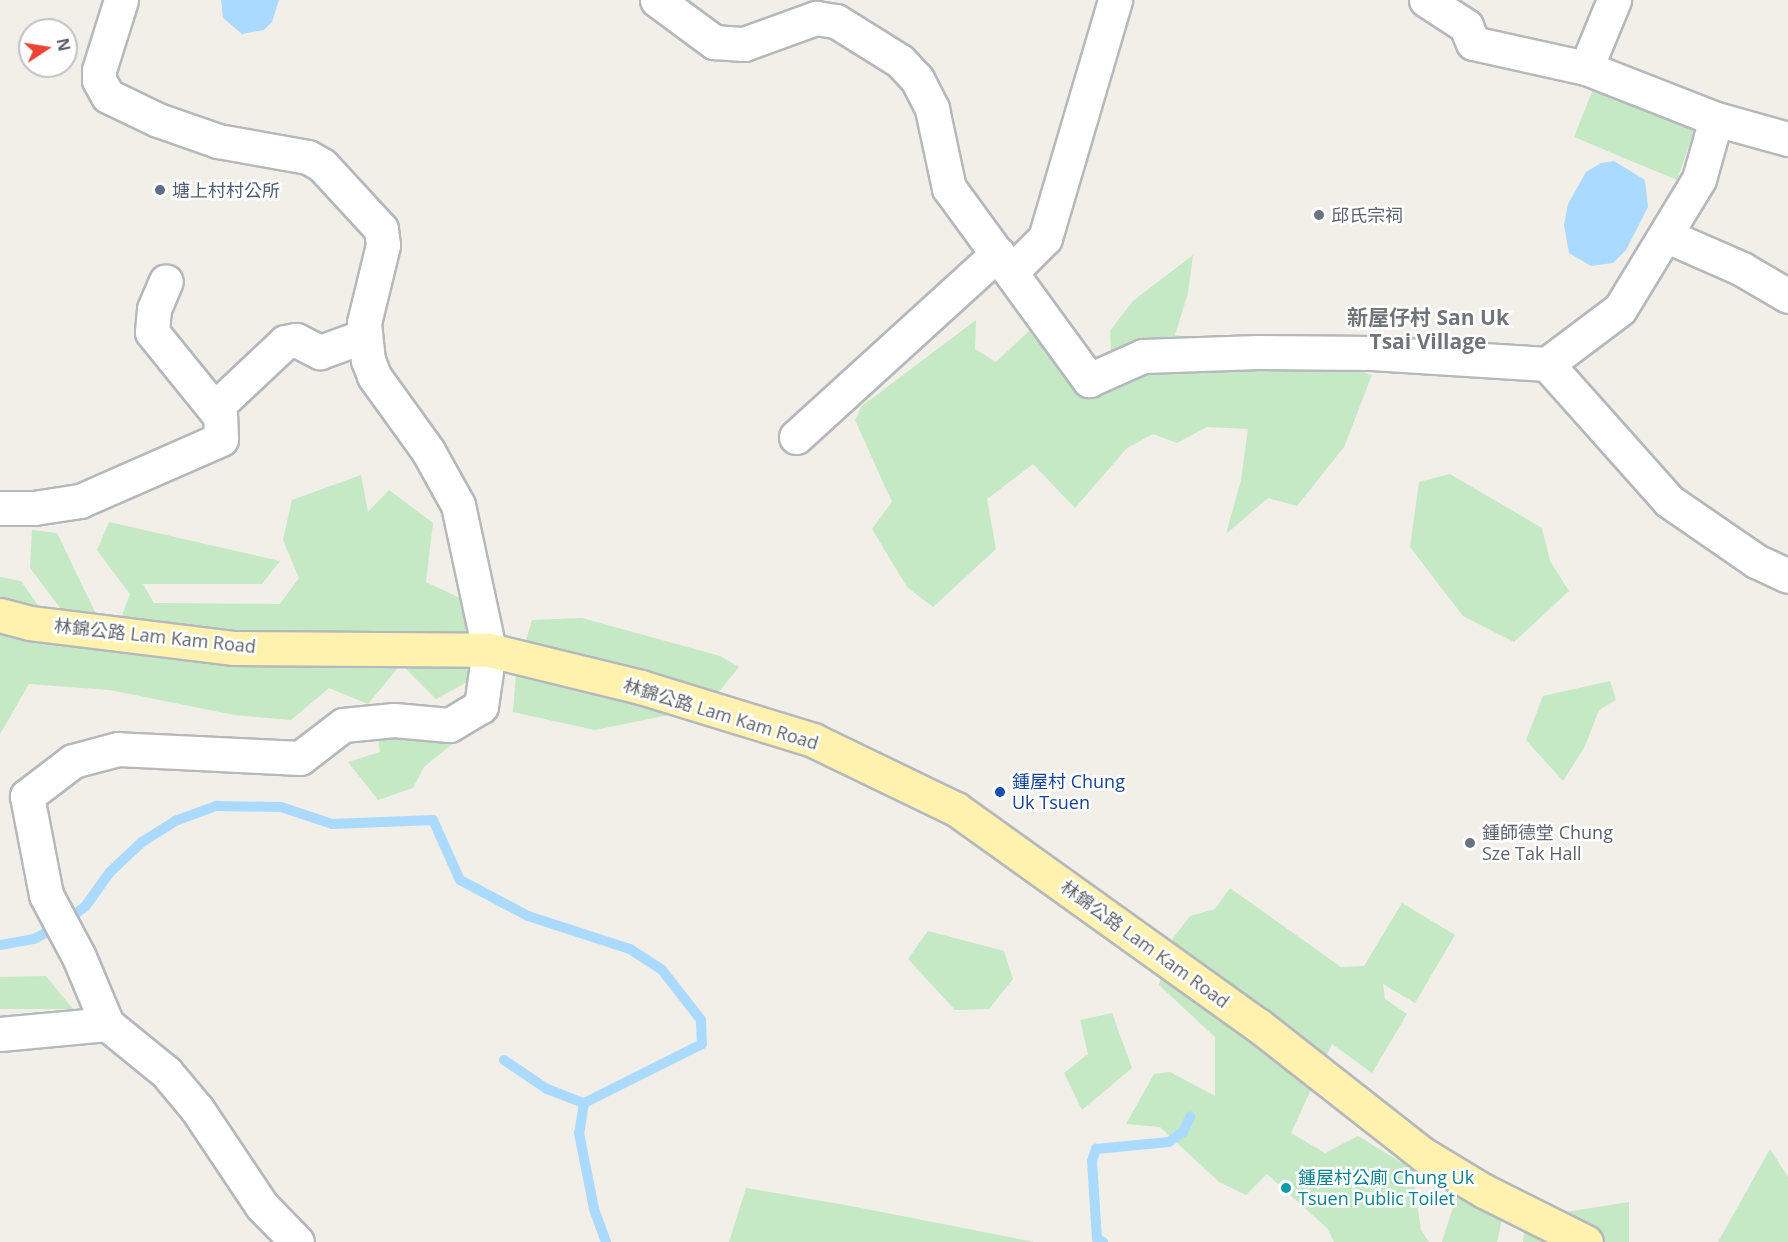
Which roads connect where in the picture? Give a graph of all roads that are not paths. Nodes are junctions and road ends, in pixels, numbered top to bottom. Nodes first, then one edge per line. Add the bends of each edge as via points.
1 (122, 0) edge
2 (657, 0) edge
3 (1115, 0) edge
4 (1426, 0) edge
5 (1614, 0) edge
6 (1586, 68) junction
7 (1716, 119) junction
8 (1788, 139) edge
9 (1667, 237) junction
10 (1005, 263) junction
11 (166, 281) dead end
12 (1788, 296) edge
13 (364, 336) junction
14 (1547, 364) junction
15 (215, 408) junction
16 (796, 437) dead end
17 (0, 508) edge
18 (1788, 576) edge
19 (0, 615) edge
20 (489, 650) junction
21 (107, 1024) junction
22 (0, 1034) edge
23 (297, 1242) edge
24 (1586, 1242) edge

1 - 13 lane via 99,70 99,80 108,96 158,120 218,141 308,157 322,165 375,219 383,237
2 - 10 lane via 714,42 744,44 816,18 836,21 900,61 916,79 932,109 949,188
3 - 10 lane via 1045,238
4 - 6 lane via 1466,26 1473,42
5 - 6 lane
6 - 7 lane
7 - 8 lane
7 - 9 lane via 1699,179
9 - 12 lane via 1742,269
9 - 14 lane via 1620,309
10 - 14 lane via 1089,380 1143,356 1372,353
10 - 16 lane
11 - 15 lane via 154,309 152,333
13 - 15 lane via 320,351 296,340 285,342
13 - 20 lane via 374,376 428,451 458,505
14 - 18 lane via 1669,501 1756,561
15 - 17 lane via 223,431 214,445 80,501
19 - 20 main road, 林錦公路 Lam Kam Road via 30,623 234,648
20 - 21 lane via 481,706 449,725 394,720 343,725 300,758 118,749 73,761 27,796 46,895 79,957
20 - 24 main road, 林錦公路 Lam Kam Road via 641,687 813,740 956,809 1258,1025 1425,1155 1484,1191
21 - 22 lane
21 - 23 lane via 166,1072 197,1109 262,1206

